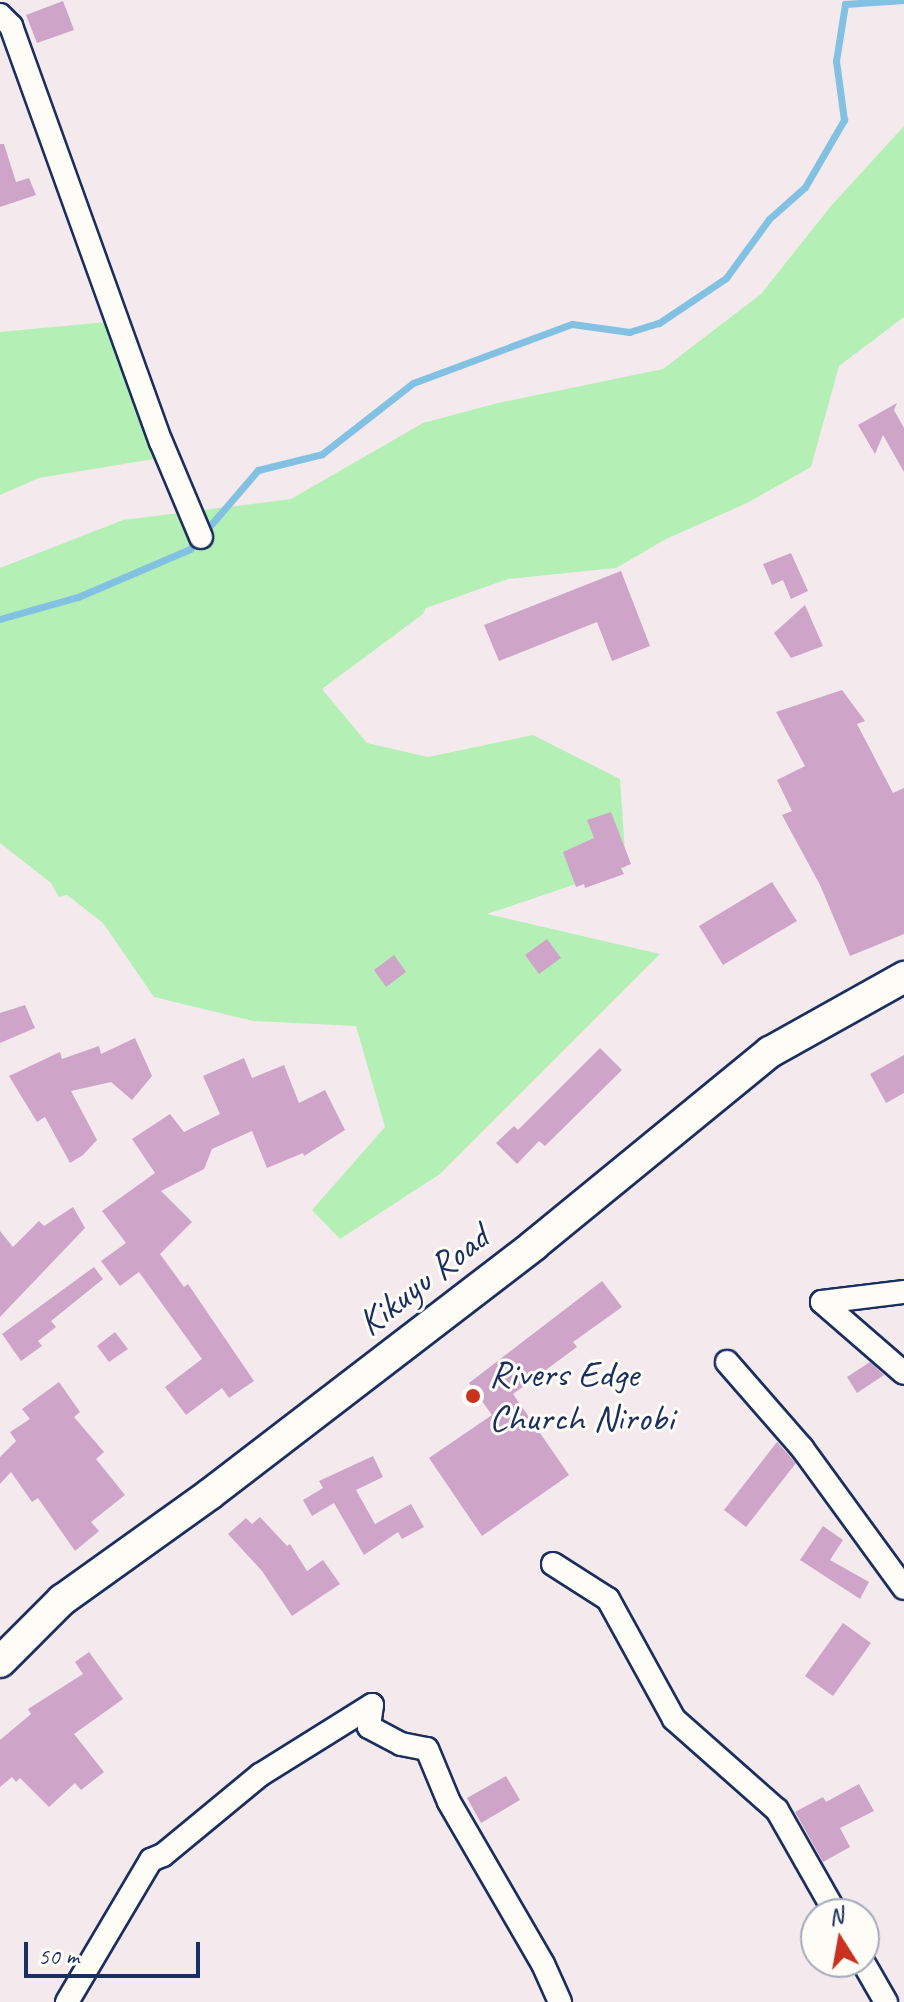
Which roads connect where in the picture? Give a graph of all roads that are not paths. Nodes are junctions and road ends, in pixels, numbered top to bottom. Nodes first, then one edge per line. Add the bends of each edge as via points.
1 (0, 15) edge
2 (201, 537) dead end
3 (904, 977) edge
4 (904, 1292) edge
5 (727, 1362) dead end
6 (904, 1373) edge
7 (553, 1564) dead end
8 (904, 1588) edge
9 (0, 1662) edge
10 (827, 1898) edge
11 (872, 1978) edge
12 (67, 2002) edge
13 (560, 2002) edge
14 (886, 2002) edge

1 - 2 street via 11,26 161,442
3 - 9 main road, Kikuyu Road via 770,1052 521,1255 210,1494 62,1600
4 - 6 street via 822,1302
5 - 8 street via 802,1448
7 - 10 street via 608,1599 674,1719 777,1810
11 - 14 street
12 - 13 street via 151,1860 260,1775 372,1705 369,1727 401,1744 427,1749 449,1802

